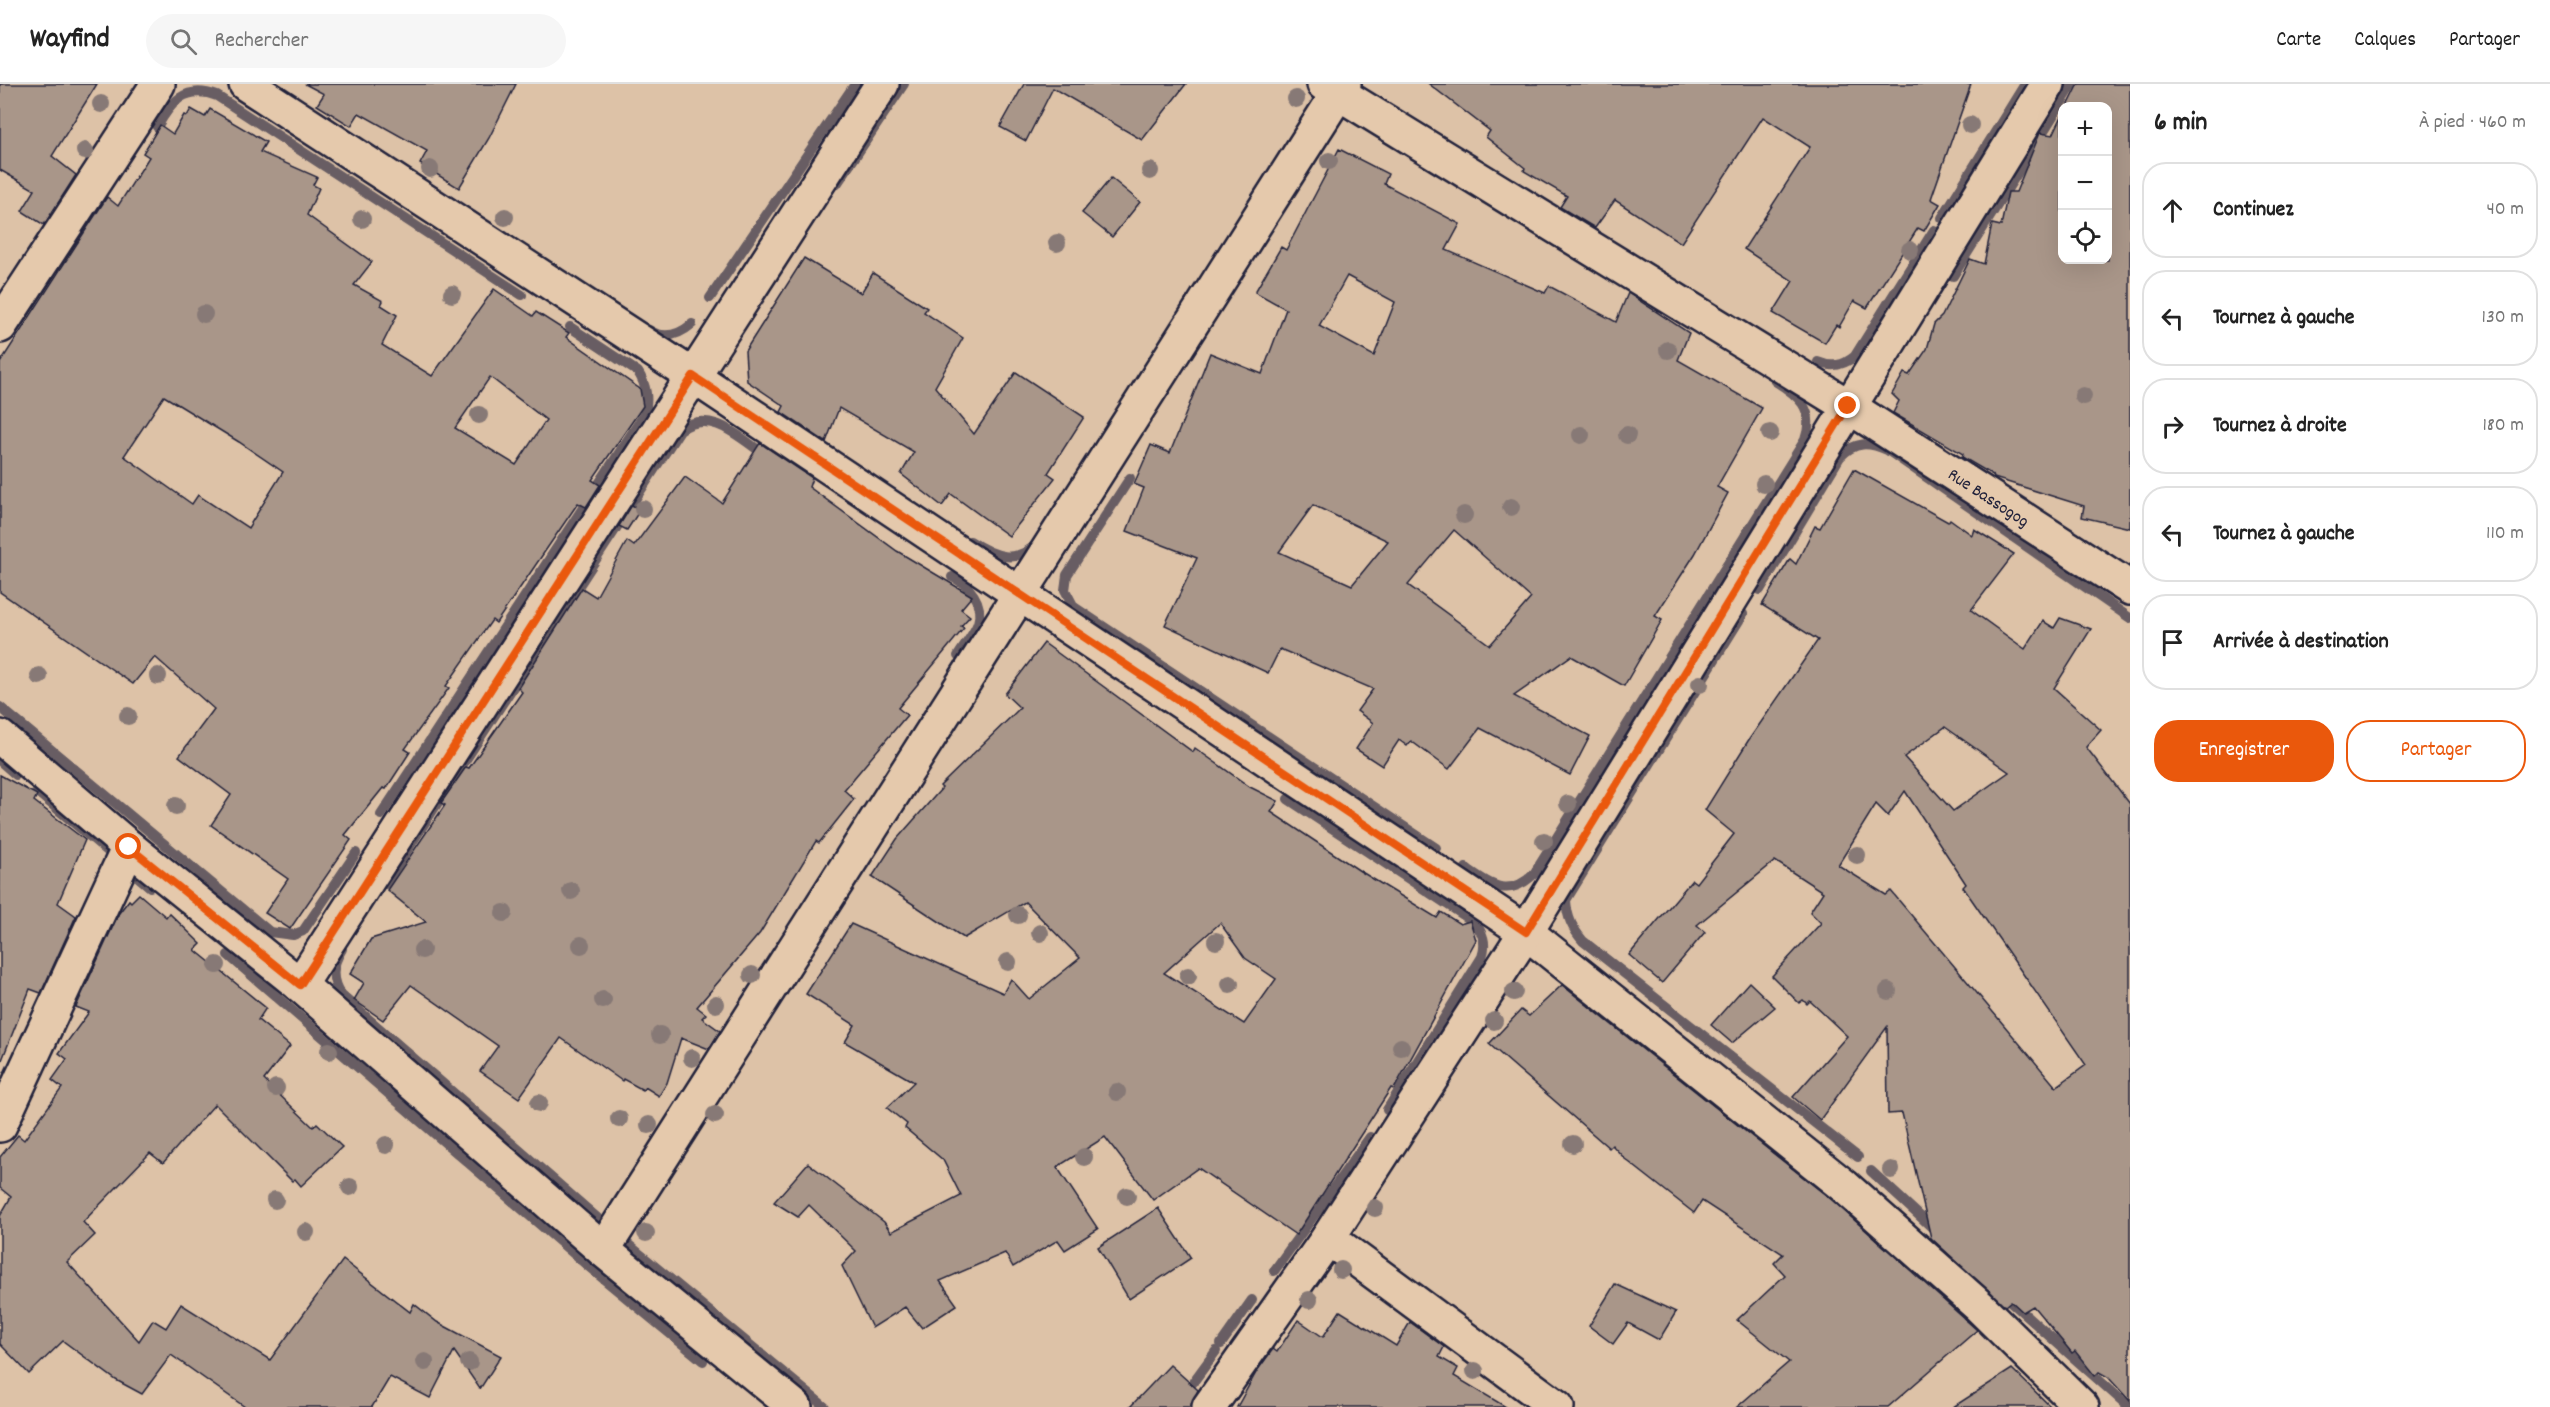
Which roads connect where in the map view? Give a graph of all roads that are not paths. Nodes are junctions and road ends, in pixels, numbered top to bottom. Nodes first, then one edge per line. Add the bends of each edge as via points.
1 (158, 84) edge
2 (246, 84) edge
3 (882, 84) edge
4 (2048, 84) edge
5 (1336, 87) edge
6 (0, 326) edge
7 (693, 376) junction
8 (1848, 406) junction
9 (2130, 588) edge
10 (1020, 594) junction
11 (0, 737) edge
12 (129, 847) junction
13 (1526, 932) junction
14 (300, 985) junction
15 (0, 1125) edge
16 (1328, 1238) junction
17 (603, 1250) junction
18 (795, 1407) edge
19 (1209, 1407) edge
20 (1557, 1407) edge
21 (2082, 1407) edge

1 - 6 street
2 - 7 street
3 - 7 street
4 - 8 street
5 - 8 street, Rue Bassogog
5 - 10 street
7 - 10 street
7 - 14 street
8 - 9 street, Rue Bassogog
8 - 13 street
10 - 13 street
10 - 17 street
11 - 12 street
12 - 14 street
12 - 15 street
13 - 16 street
13 - 21 street via 1844,1185 1979,1306
14 - 17 street
16 - 19 street
16 - 20 street
17 - 18 street

